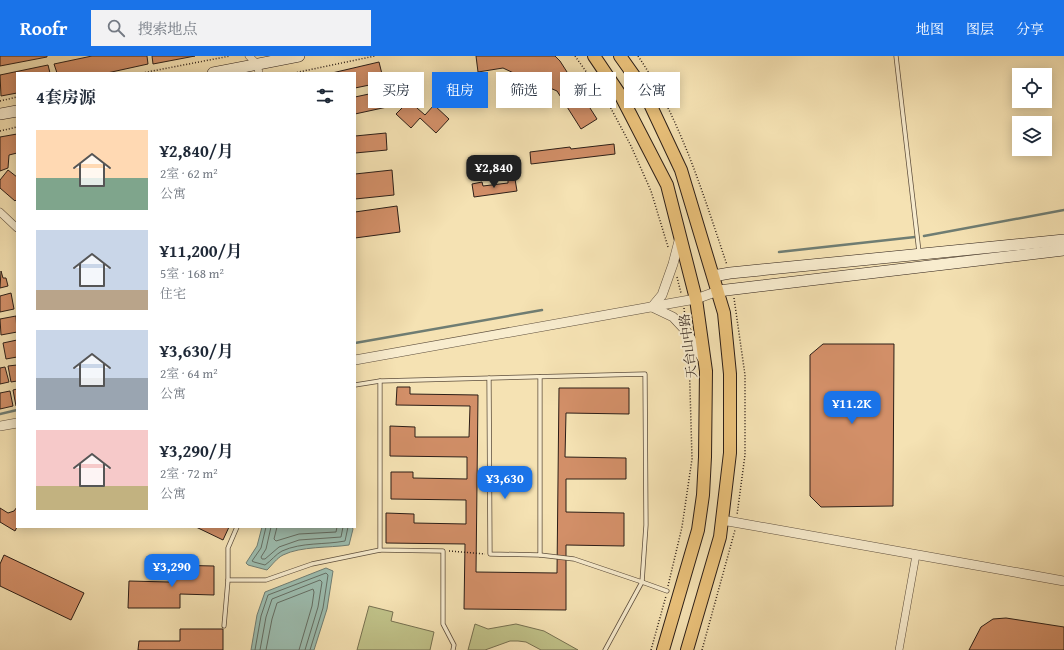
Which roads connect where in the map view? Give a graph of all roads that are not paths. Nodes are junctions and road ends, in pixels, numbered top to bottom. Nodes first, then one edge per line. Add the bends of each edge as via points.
1 (249, 56) edge
2 (299, 56) edge
3 (594, 56) edge
4 (620, 56) edge
5 (896, 56) edge
6 (258, 69) edge
7 (224, 72) edge
8 (16, 111) edge
9 (0, 114) edge
10 (0, 212) edge
11 (16, 227) edge
12 (680, 235) junction
13 (1064, 240) edge
14 (1064, 250) edge
15 (920, 256) junction
16 (714, 276) junction
17 (718, 291) junction
18 (696, 299) junction
19 (652, 307) junction
20 (356, 360) edge
21 (705, 363) junction
22 (540, 376) junction
23 (489, 378) junction
24 (380, 381) junction
25 (356, 385) edge
26 (16, 423) edge
27 (0, 426) edge
28 (722, 520) junction
29 (238, 528) edge
30 (380, 550) junction
31 (540, 555) junction
32 (916, 555) junction
33 (228, 580) junction
34 (1064, 581) edge
35 (642, 582) junction
36 (667, 591) road end
37 (224, 626) dead end
38 (453, 650) edge
39 (605, 650) edge
40 (663, 650) edge
41 (686, 650) edge
42 (900, 650) edge

1 - 6 street
2 - 6 main road
3 - 12 main road, 天台山中路 via 621,96 667,185
4 - 16 main road via 642,87 681,170
5 - 15 lane
6 - 7 main road
8 - 9 main road
10 - 11 street
12 - 18 main road, 天台山中路
12 - 19 street via 662,295
13 - 15 main road
14 - 17 main road
15 - 16 main road
16 - 17 main road
17 - 18 street
17 - 28 main road via 724,313 730,374 730,453
18 - 19 street
18 - 21 main road, 天台山中路
19 - 20 street
19 - 21 street via 673,317 687,332
21 - 40 main road, 天台山中路 via 706,457 698,530
22 - 23 lane
22 - 31 lane
22 - 35 lane via 645,374 646,525
23 - 24 lane
23 - 31 lane via 490,554
24 - 25 lane
24 - 30 lane
26 - 27 street
28 - 32 street
28 - 41 main road via 720,537
29 - 33 lane via 228,548
30 - 33 lane via 312,564 266,580
30 - 38 lane via 443,551 443,624 454,645
31 - 35 lane via 574,559
32 - 34 street
32 - 42 street
33 - 37 lane
35 - 36 lane
35 - 39 lane

